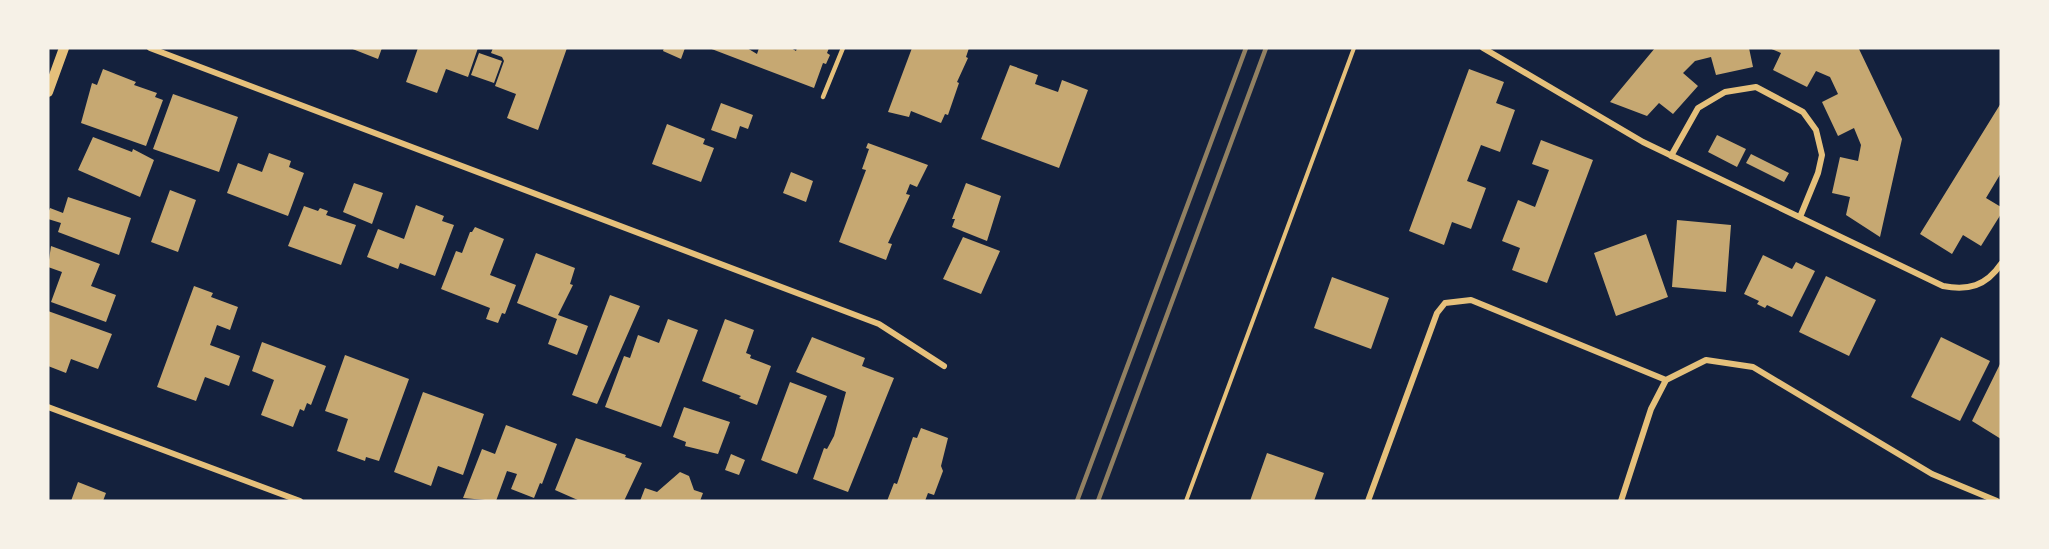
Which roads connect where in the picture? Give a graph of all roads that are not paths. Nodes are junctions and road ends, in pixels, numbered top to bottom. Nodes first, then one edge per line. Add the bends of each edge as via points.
1 (64, 48) edge
2 (150, 48) edge
3 (843, 48) edge
4 (1483, 48) edge
5 (48, 92) edge
6 (823, 97) dead end
7 (1671, 156) junction
8 (1800, 217) junction
9 (2001, 264) edge
10 (944, 366) dead end
11 (1666, 381) junction
12 (48, 407) edge
13 (300, 501) edge
14 (1368, 501) edge
15 (1621, 501) edge
16 (1997, 501) edge

1 - 5 street
2 - 10 street via 879,324
3 - 6 lane
4 - 7 street
7 - 8 street
7 - 8 street via 1698,108 1725,92 1756,87 1803,112 1816,130 1821,155 1818,173
8 - 9 street via 1943,286 1963,290 1993,276
11 - 14 street via 1472,300 1445,303 1437,313
11 - 15 street via 1651,409
11 - 16 street via 1706,360 1753,367 1932,474
12 - 13 street

